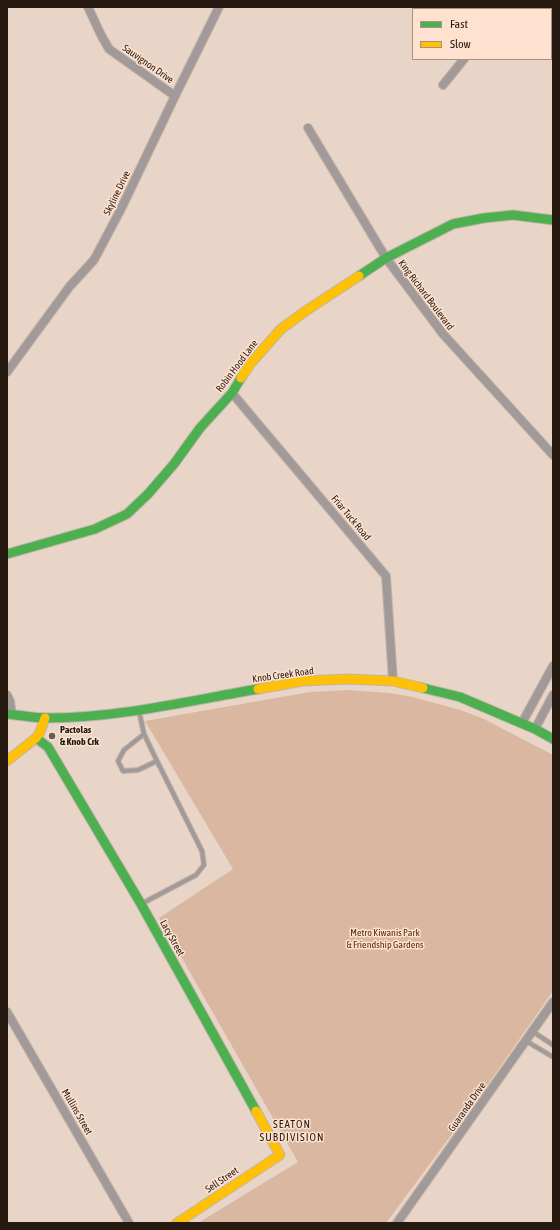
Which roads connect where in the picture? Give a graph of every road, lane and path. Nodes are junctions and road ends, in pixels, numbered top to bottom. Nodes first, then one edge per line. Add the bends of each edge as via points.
1 (88, 7) edge
2 (219, 7) edge
3 (463, 60) edge
4 (443, 85) dead end
5 (175, 96) junction
6 (308, 128) dead end
7 (553, 220) edge
8 (386, 258) junction
9 (7, 372) edge
10 (232, 393) junction
11 (553, 455) edge
12 (7, 554) edge
13 (553, 666) edge
14 (393, 681) junction
15 (553, 695) edge
16 (7, 696) edge
17 (138, 710) junction
18 (10, 714) edge
19 (45, 718) junction
20 (522, 723) junction
21 (535, 729) junction
22 (144, 734) junction
23 (36, 738) junction
24 (553, 739) edge
25 (7, 761) edge
26 (157, 761) junction
27 (141, 904) junction
28 (553, 1002) edge
29 (7, 1012) edge
30 (532, 1031) junction
31 (526, 1041) junction
32 (553, 1045) edge
33 (553, 1057) edge
34 (280, 1155) joint
35 (129, 1223) edge
36 (177, 1223) edge
37 (397, 1223) edge

1 - 5 street, Sauvignon Drive via 109,49
2 - 5 street, Skyline Drive
3 - 4 street
5 - 9 street, Skyline Drive via 94,260 70,286
6 - 8 street, King Richard Boulevard
7 - 8 street, Robin Hood Lane via 513,215 453,224
8 - 10 street, Robin Hood Lane via 281,329 251,363
8 - 11 street, King Richard Boulevard via 443,334
10 - 12 street, Robin Hood Lane via 200,428 148,494 127,514 94,529
10 - 14 street, Friar Tuck Road via 386,576
13 - 20 street
14 - 17 street, Knob Creek Road via 303,681
14 - 20 street, Knob Creek Road via 460,697
15 - 21 street
16 - 18 street
17 - 19 street, Knob Creek Road via 94,716
17 - 22 lane
18 - 19 street, Knob Creek Road
19 - 23 street
20 - 21 street, Knob Creek Road
21 - 24 street, Knob Creek Road
22 - 26 lane
22 - 26 lane via 124,750 118,761 123,771 138,770
23 - 25 street
23 - 27 street, Lacy Street via 48,747
26 - 27 lane via 202,851 204,865 196,875
27 - 34 street, Lacy Street
28 - 30 street, Guaranda Drive
29 - 35 street, Mullins Street
30 - 31 street, Guaranda Drive
30 - 32 lane
31 - 33 lane
31 - 37 street, Guaranda Drive
34 - 36 street, Sell Street

